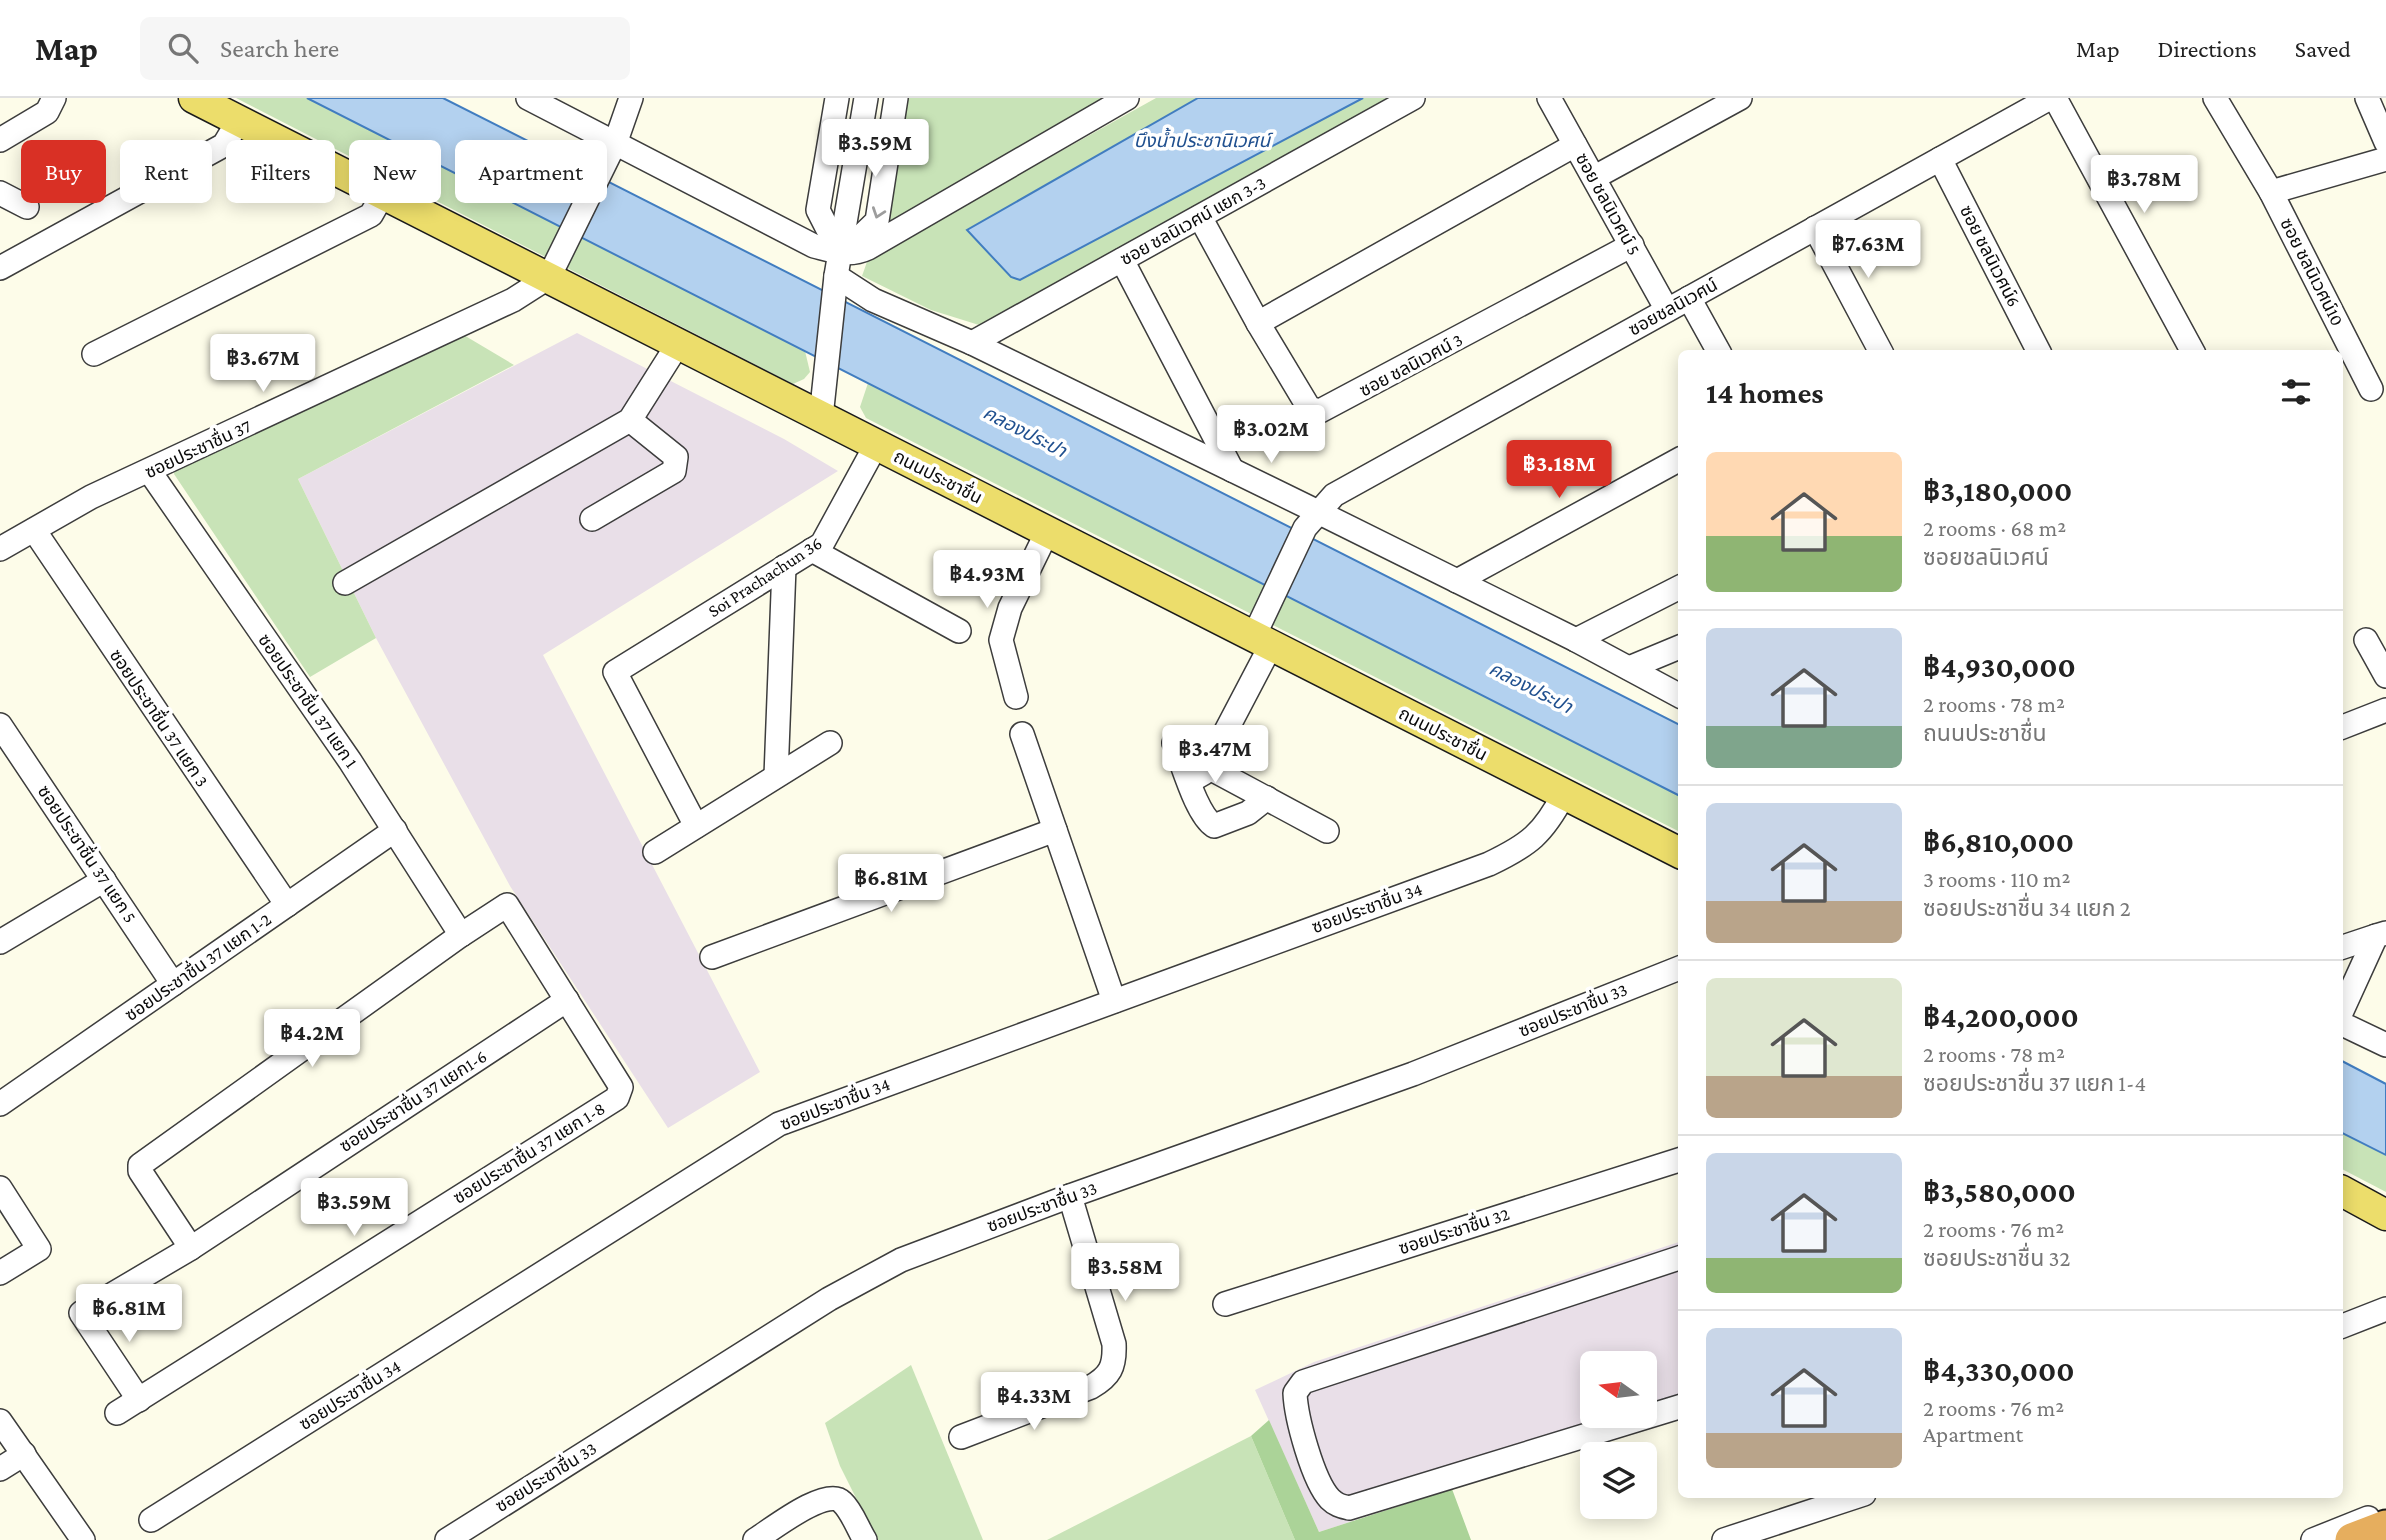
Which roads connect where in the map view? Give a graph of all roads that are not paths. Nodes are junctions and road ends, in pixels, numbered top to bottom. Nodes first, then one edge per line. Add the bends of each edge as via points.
1 (54, 98) edge
2 (194, 98) edge
3 (528, 98) edge
4 (631, 98) edge
5 (837, 98) edge
6 (866, 98) edge
7 (896, 98) edge
8 (1126, 98) edge
9 (1413, 98) edge
10 (1549, 98) edge
11 (1740, 98) edge
12 (2050, 98) edge
13 (2055, 98) edge
14 (2216, 98) edge
15 (2367, 98) edge
16 (239, 120) junction
17 (0, 140) edge
18 (616, 141) junction
19 (2386, 142) edge
20 (1576, 145) junction
21 (1940, 159) junction
22 (2386, 159) edge
23 (349, 177) edge
24 (1595, 177) junction
25 (2271, 192) junction
26 (0, 193) edge
27 (378, 203) edge
28 (401, 203) edge
29 (27, 207) dead end
30 (1200, 217) junction
31 (1815, 228) junction
32 (1632, 245) junction
33 (1122, 260) junction
34 (0, 268) edge
35 (837, 274) junction
36 (549, 277) junction
37 (1689, 298) junction
38 (1667, 310) junction
39 (1258, 323) junction
40 (972, 343) junction
41 (678, 344) junction
42 (1718, 350) edge
43 (1880, 350) edge
44 (2037, 350) edge
45 (2192, 350) edge
46 (94, 354) dead end
47 (2371, 390) dead end
48 (821, 417) junction
49 (630, 420) junction
50 (876, 445) junction
51 (1678, 460) edge
52 (1232, 470) junction
53 (150, 472) junction
54 (592, 519) dead end
55 (1311, 519) junction
56 (34, 530) junction
57 (1047, 533) junction
58 (0, 549) edge
59 (813, 550) junction
60 (784, 567) junction
61 (1457, 581) junction
62 (345, 583) dead end
63 (1678, 588) edge
64 (959, 631) dead end
65 (1576, 640) junction
66 (2366, 640) dead end
67 (1262, 642) junction
68 (1678, 648) edge
69 (1629, 668) junction
70 (2386, 676) edge
71 (1678, 695) edge
72 (1016, 697) dead end
73 (2386, 710) edge
74 (0, 725) edge
75 (2343, 727) edge
76 (1022, 734) dead end
77 (830, 743) dead end
78 (1174, 743) dead end
79 (1199, 774) junction
80 (776, 776) junction
81 (1564, 794) junction
82 (1267, 798) junction
83 (696, 826) junction
84 (395, 830) junction
85 (1055, 830) junction
86 (1327, 831) dead end
87 (655, 852) dead end
88 (1678, 852) edge
89 (104, 880) junction
90 (287, 905) junction
91 (461, 934) junction
92 (2381, 935) edge
93 (0, 942) edge
94 (2343, 947) edge
95 (712, 957) dead end
96 (1678, 969) edge
97 (173, 984) junction
98 (567, 1000) junction
99 (1114, 1001) junction
100 (2343, 1009) edge
101 (2343, 1024) edge
102 (2386, 1045) edge
103 (0, 1104) edge
104 (1678, 1160) edge
105 (0, 1188) edge
106 (2343, 1192) edge
107 (1070, 1196) junction
108 (2386, 1214) edge
109 (191, 1248) junction
110 (1678, 1258) edge
111 (0, 1273) edge
112 (1226, 1304) dead end
113 (2386, 1309) edge
114 (2343, 1326) edge
115 (139, 1400) junction
116 (1678, 1407) edge
117 (117, 1413) dead end
118 (0, 1421) edge
119 (961, 1437) dead end
120 (24, 1454) junction
121 (0, 1469) edge
122 (1852, 1498) edge
123 (2386, 1511) edge
124 (151, 1520) dead end
125 (2386, 1527) edge
126 (83, 1540) edge
127 (447, 1540) edge
128 (755, 1540) edge
129 (865, 1540) edge
130 (1724, 1540) edge
131 (2313, 1540) edge
132 (2352, 1540) edge

1 - 17 street via 47,112
2 - 16 main road, ถนนประชาชื่น
3 - 18 street
4 - 18 street
5 - 35 street via 818,210
6 - 35 street
7 -> 35 street via 877,221
8 - 35 street via 856,253
9 - 30 street, ซอย ชลนิเวศน์ แยก 3-3
10 - 20 street, ซอย ชลนิเวศน์ 5
11 - 24 street
12 - 21 street, ซอยชลนิเวศน์
13 - 45 street
14 - 25 street, ซอย ชลนิเวศน์10
15 - 19 street
16 - 23 main road, ถนนประชาชื่น
16 - 34 street via 224,145
18 - 35 street via 814,246
18 - 36 street
20 - 24 street, ซอย ชลนิเวศน์ 5
20 - 39 street
21 - 31 street, ซอยชลนิเวศน์
21 - 44 street, ซอย ชลนิเวศน์6
22 - 25 street
24 - 32 street, ซอย ชลนิเวศน์ 5
25 - 47 street, ซอย ชลนิเวศน์10
26 - 29 street
27 - 46 street via 371,215
28 - 36 main road, ถนนประชาชื่น
30 - 33 street, ซอย ชลนิเวศน์ แยก 3-3
30 - 39 street, ซอย ชลนิเวศน์ 3
31 - 37 street, ซอยชลนิเวศน์
31 - 43 street
32 - 38 street, ซอย ชลนิเวศน์ 5
32 - 39 street, ซอย ชลนิเวศน์ 3 via 1320,411 1309,408
33 - 40 street, ซอย ชลนิเวศน์ แยก 3-3
33 - 52 street
35 - 40 street via 873,300
35 - 48 street
36 - 41 main road, ถนนประชาชื่น
36 - 53 street, ซอยประชาชื่น 37 via 513,300
37 - 38 street, ซอยชลนิเวศน์
37 - 42 street
38 - 55 street, ซอยชลนิเวศน์ via 1334,495
40 - 52 street
41 - 48 main road, ถนนประชาชื่น
41 - 49 street
48 - 50 main road, ถนนประชาชื่น
49 - 54 street via 676,457 674,471
49 - 62 street
50 - 57 main road, ถนนประชาชื่น
50 - 59 street, Soi Prachachun 36 via 834,527
51 - 61 street
52 - 55 street
53 - 56 street, ซอยประชาชื่น 37 via 91,497
53 - 84 street, ซอยประชาชื่น 37 แยก 1
55 - 61 street
55 - 67 street via 1272,600
56 - 58 street, ซอยประชาชื่น 37
56 - 90 street, ซอยประชาชื่น 37 แยก 3
57 - 67 main road, ถนนประชาชื่น
57 - 72 street via 1010,608 1001,640
59 - 60 street, Soi Prachachun 36
59 - 64 street
60 - 80 street
60 - 83 street, Soi Prachachun 36 via 615,672
61 - 65 street
63 - 65 street
65 - 69 street
66 - 70 street
67 - 79 street
67 - 81 main road, ถนนประชาชื่น
68 - 69 street
69 - 71 street
73 - 75 street
74 - 89 street, ซอยประชาชื่น 37 แยก 5
76 - 85 street
77 - 80 street
78 - 79 street
79 - 82 street
79 - 82 street via 1208,822 1214,826 1248,813
80 - 83 street
81 - 88 main road, ถนนประชาชื่น
81 - 99 street, ซอยประชาชื่น 34 via 1547,826 1531,842 1489,864
82 - 86 street
83 - 87 street
84 - 90 street, ซอยประชาชื่น 37 แยก 1-2
84 - 91 street, ซอยประชาชื่น 37 แยก 1
85 - 95 street
85 - 99 street
89 - 93 street
89 - 97 street, ซอยประชาชื่น 37 แยก 5
90 - 97 street, ซอยประชาชื่น 37 แยก 1-2
91 - 98 street via 508,905
91 - 109 street via 140,1165
92 - 94 street
92 - 100 street
96 - 107 street, ซอยประชาชื่น 33 via 1413,1074
97 - 103 street, ซอยประชาชื่น 37 แยก 1-2
98 - 109 street, ซอยประชาชื่น 37 แยก1-6
98 - 115 street, ซอยประชาชื่น 37 แยก 1-8 via 621,1087 620,1093
99 - 124 street, ซอยประชาชื่น 34 via 779,1124
101 - 102 street
104 - 112 street, ซอยประชาชื่น 32
105 - 111 street via 39,1249
106 - 108 main road
107 - 119 street via 1115,1362 1108,1377 1091,1387
107 - 127 street, ซอยประชาชื่น 33 via 901,1260 829,1299
109 - 115 street, ซอยประชาชื่น 37 แยก1-6 via 81,1313
110 - 116 street via 1303,1382 1295,1394 1302,1437 1327,1496 1336,1505 1349,1508
113 - 114 street
115 - 117 street, ซอยประชาชื่น 37 แยก 1-8
118 - 120 street
120 - 121 street
120 - 126 street
122 - 130 street
123 - 131 street
125 - 132 highway
128 - 129 street via 819,1500 832,1497 842,1501

